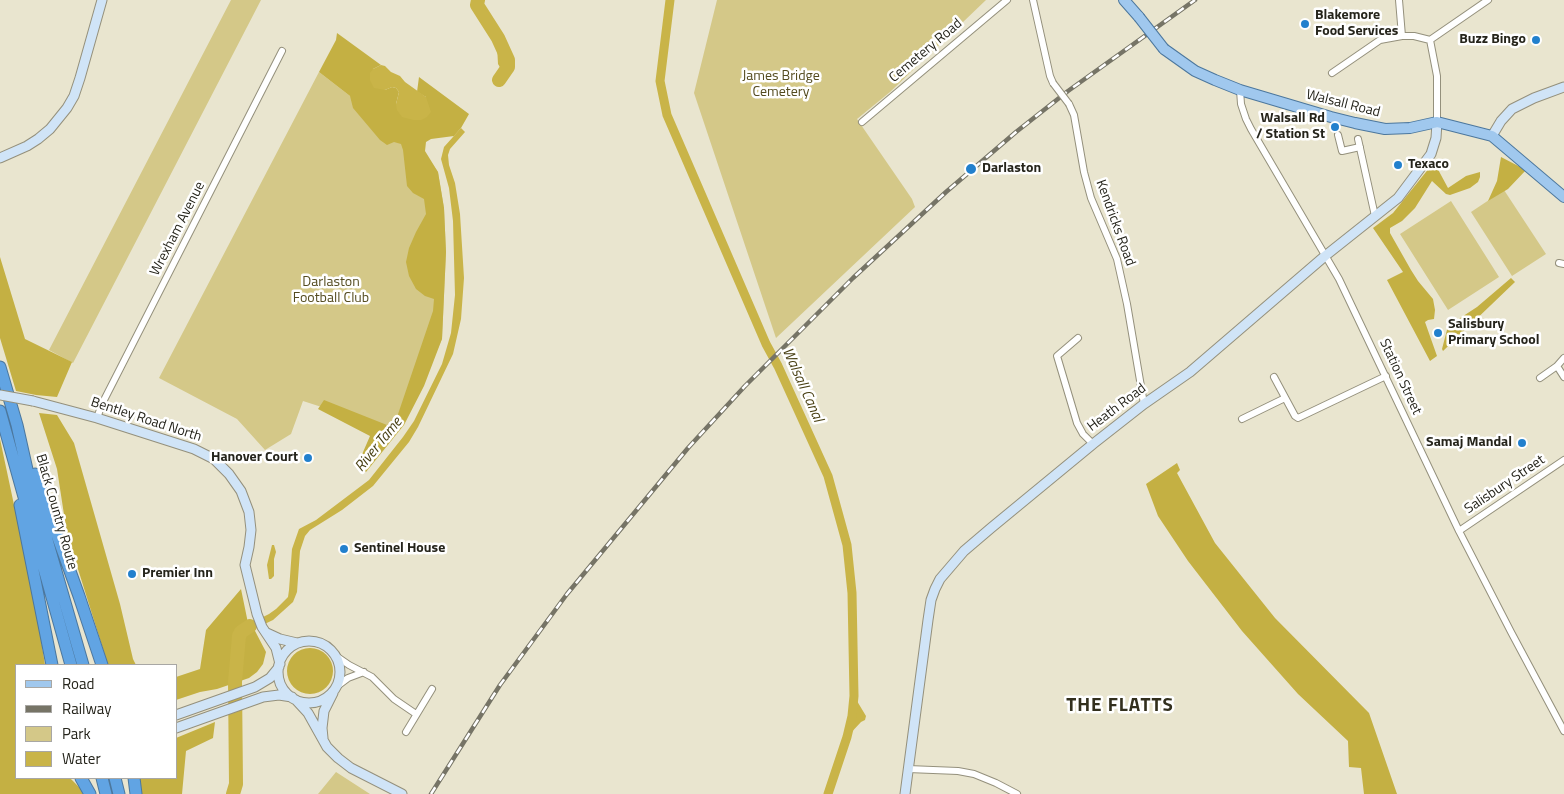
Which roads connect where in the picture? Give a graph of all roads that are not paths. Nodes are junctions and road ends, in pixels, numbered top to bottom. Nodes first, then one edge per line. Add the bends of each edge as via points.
1 (102, 0) edge
2 (1007, 0) edge
3 (1033, 0) edge
4 (1124, 0) edge
5 (1399, 0) edge
6 (1488, 0) edge
7 (1402, 36) junction
8 (1430, 40) junction
9 (282, 52) dead end
10 (1332, 73) dead end
11 (1564, 87) edge
12 (1240, 90) junction
13 (862, 122) dead end
14 (1437, 122) junction
15 (1338, 135) dead end
16 (1492, 136) junction
17 (1358, 139) dead end
18 (1360, 148) junction
19 (0, 158) edge
20 (1564, 197) edge
21 (1375, 216) junction
22 (1325, 256) junction
23 (1078, 338) dead end
24 (1564, 358) edge
25 (1556, 366) junction
26 (0, 367) edge
27 (1386, 376) junction
28 (1274, 377) dead end
29 (1564, 377) edge
30 (1540, 378) dead end
31 (0, 395) edge
32 (1285, 398) junction
33 (1144, 404) junction
34 (0, 411) edge
35 (97, 418) junction
36 (1242, 419) dead end
37 (17, 426) junction
38 (1093, 444) junction
39 (14, 459) junction
40 (1564, 460) edge
41 (1459, 531) junction
42 (266, 631) junction
43 (297, 643) junction
44 (336, 656) junction
45 (52, 664) edge
46 (71, 664) edge
47 (83, 664) edge
48 (102, 664) edge
49 (279, 665) junction
50 (364, 672) junction
51 (335, 688) junction
52 (432, 689) dead end
53 (294, 698) junction
54 (178, 714) edge
55 (416, 714) junction
56 (178, 727) edge
57 (1564, 731) edge
58 (406, 732) dead end
59 (323, 740) junction
60 (908, 769) junction
61 (82, 779) edge
62 (102, 779) edge
63 (115, 779) edge
64 (134, 779) edge
65 (90, 794) edge
66 (106, 794) edge
67 (119, 794) edge
68 (136, 794) edge
69 (402, 794) edge
70 (904, 794) edge
71 (1017, 794) edge

1 - 19 street via 80,78 67,108 38,139
2 - 13 street, Cemetery Road
3 - 33 street, Kendricks Road, bridge via 1050,76 1074,114 1091,198 1117,259
4 - 12 main road, Walsall Road, bridge via 1164,49 1195,71
5 - 7 street
6 - 8 street
7 - 8 street
7 - 10 street via 1380,40
8 - 14 street via 1437,76
9 - 35 street, Wrexham Avenue
11 - 16 street via 1512,109
12 - 14 main road, Walsall Road via 1371,127 1398,129
12 - 22 street, Station Street via 1241,104 1250,129
14 - 16 main road, Walsall Road
14 - 21 street, Heath Road via 1431,154 1398,198
15 - 18 street via 1342,151
16 - 20 main road, Walsall Road
17 - 18 street
18 - 21 street
21 - 22 street, Heath Road
22 - 27 street, Station Street
22 - 33 street, Heath Road via 1190,372
23 - 38 street via 1057,356 1077,423
24 - 25 street
25 - 29 street
25 - 30 street
26 - 37 highway, Black Country Route
27 - 32 street via 1298,418
27 - 41 street, Station Street
28 - 32 street
31 - 35 street, Bentley Road North, bridge
32 - 36 street
33 - 38 street, Heath Road
34 - 39 highway, Black Country Route
35 - 42 street, Bentley Road North via 194,449 214,459 229,474 241,491 249,512 250,547 245,565 256,614
37 - 47 highway, Black Country Route
37 - 48 highway
38 - 60 street, Heath Road via 964,551 940,579 928,620
39 - 45 highway via 20,510
39 - 46 highway, Black Country Route
40 - 41 street, Salisbury Street
41 - 57 street, Station Street
42 - 43 street
42 - 49 street, Bentley Road North via 276,648
43 - 44 street via 318,642
43 - 49 street via 289,648
44 - 50 street
44 - 51 street via 340,676
49 - 53 street via 282,685
49 - 54 street via 266,681
50 - 51 street
50 - 55 street
51 - 53 street via 320,700 304,702
51 - 59 street via 324,711
52 - 55 street
53 - 56 street via 279,695 247,702
53 - 59 street via 308,713
55 - 58 street
59 - 69 street via 344,763
60 - 70 street, Heath Road
60 - 71 street via 974,774
61 - 65 highway
62 - 66 highway
63 - 67 highway
64 - 68 highway

